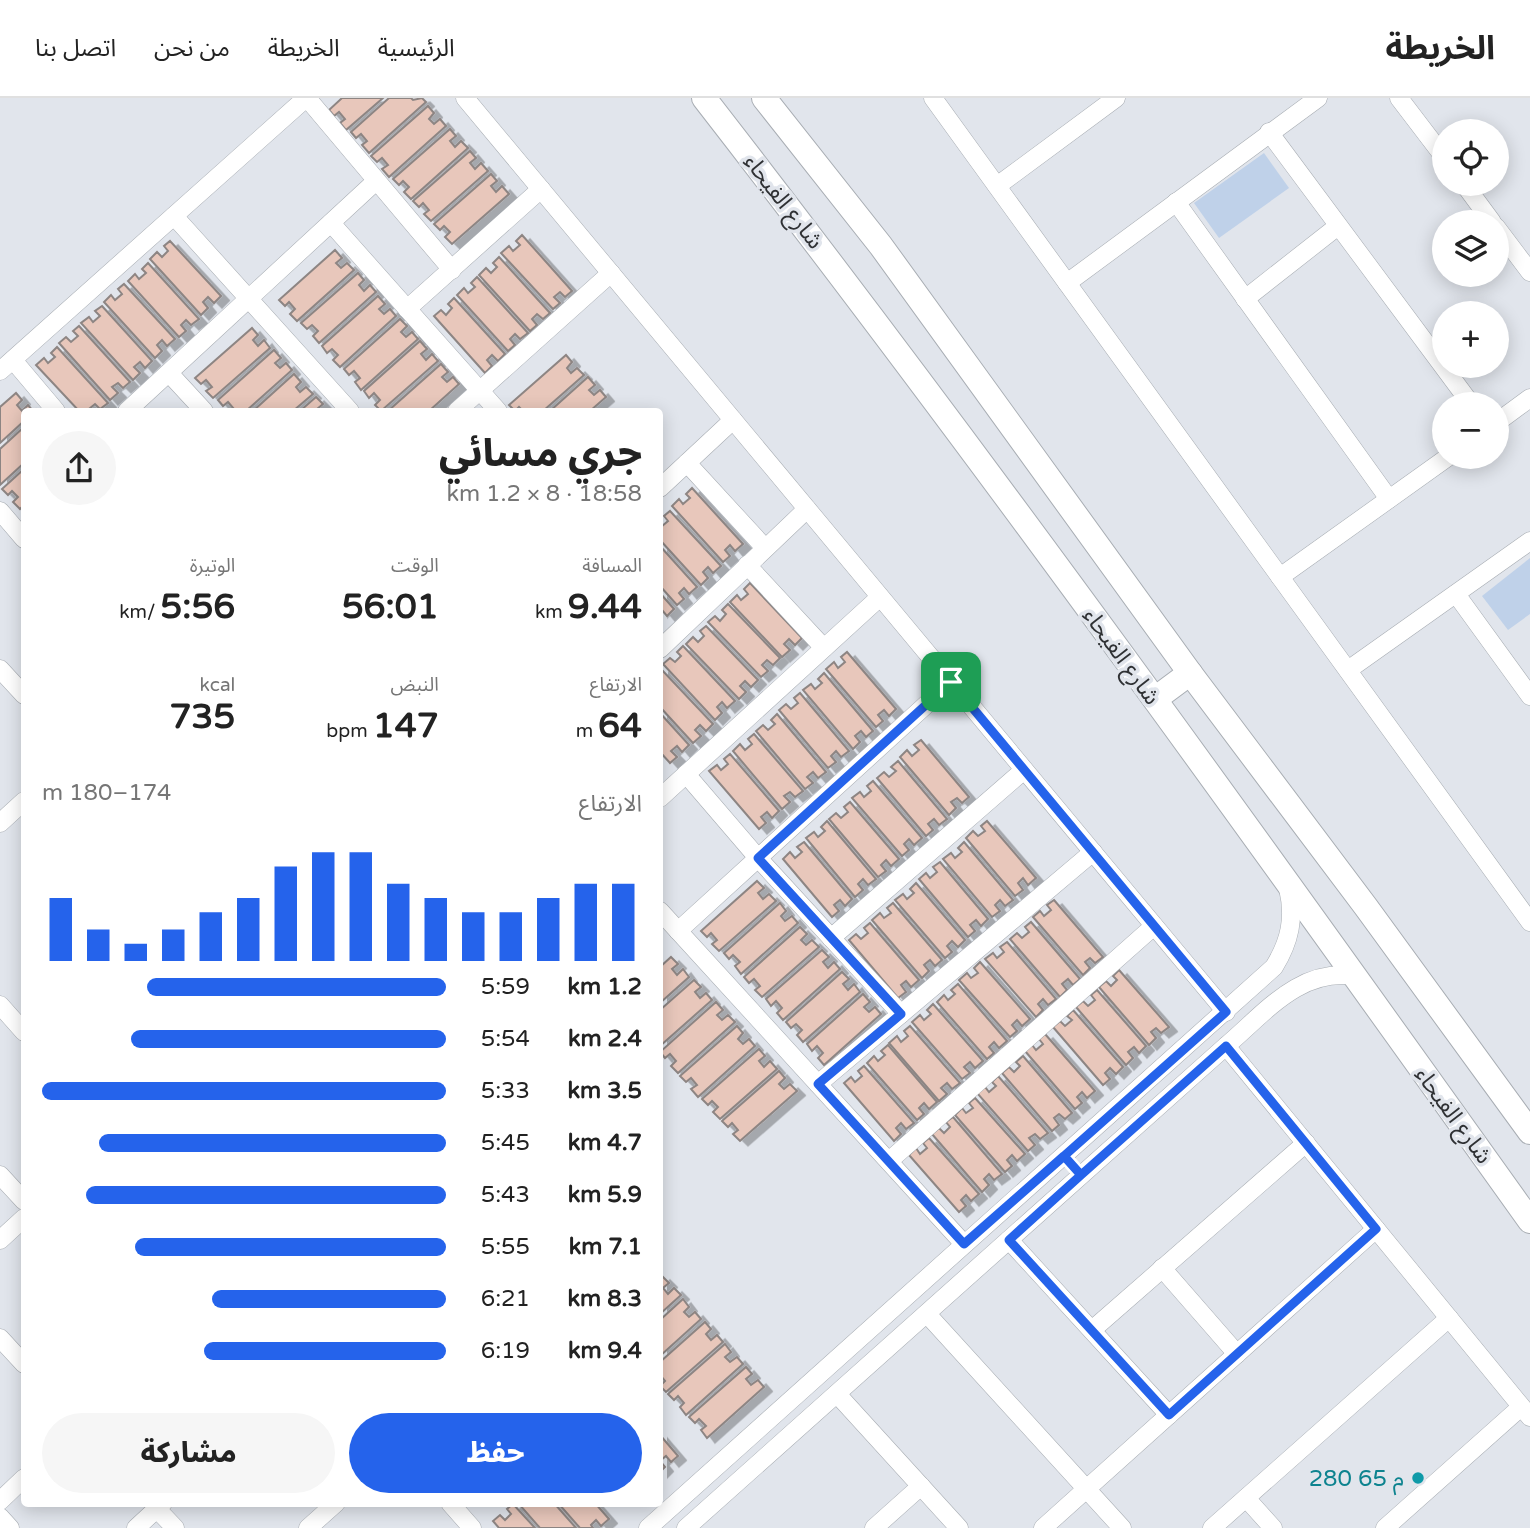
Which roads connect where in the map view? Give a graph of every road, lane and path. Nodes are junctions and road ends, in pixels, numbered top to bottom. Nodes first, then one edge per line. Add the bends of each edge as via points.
1 (307, 98) edge
2 (465, 98) edge
3 (704, 98) edge
4 (764, 98) edge
5 (933, 98) edge
6 (1318, 98) edge
7 (1399, 98) edge
8 (1105, 101) edge
9 (1269, 132) junction
10 (1432, 141) edge
11 (376, 181) junction
12 (997, 186) junction
13 (541, 189) junction
14 (1175, 202) junction
15 (174, 216) junction
16 (331, 223) junction
17 (1338, 226) junction
18 (1509, 244) edge
19 (452, 270) junction
20 (1530, 272) edge
21 (611, 273) junction
22 (1067, 283) junction
23 (248, 299) junction
24 (1245, 299) junction
25 (407, 309) junction
26 (6, 366) edge
27 (169, 373) junction
28 (480, 391) junction
29 (1462, 392) edge
30 (1530, 398) edge
31 (53, 408) edge
32 (130, 408) edge
33 (201, 408) edge
34 (347, 408) edge
35 (460, 408) edge
36 (495, 408) edge
37 (1509, 413) edge
38 (733, 420) junction
39 (687, 463) junction
40 (1432, 468) edge
41 (663, 485) edge
42 (1389, 499) junction
43 (807, 509) junction
44 (3, 522) edge
45 (21, 537) edge
46 (1530, 541) edge
47 (765, 548) junction
48 (747, 565) junction
49 (1280, 577) junction
50 (1455, 594) junction
51 (880, 597) junction
52 (663, 646) edge
53 (824, 648) junction
54 (0, 670) edge
55 (1348, 670) junction
56 (1190, 673) junction
57 (951, 682) junction
58 (1528, 690) edge
59 (21, 692) edge
60 (1154, 699) junction
61 (1024, 770) junction
62 (687, 774) junction
63 (663, 795) edge
64 (21, 803) edge
65 (0, 822) edge
66 (1093, 852) junction
67 (758, 858) junction
68 (1283, 875) junction
69 (663, 914) edge
70 (1530, 922) edge
71 (1154, 926) junction
72 (678, 931) junction
73 (831, 938) junction
74 (1355, 976) junction
75 (0, 1005) edge
76 (1226, 1012) junction
77 (901, 1014) junction
78 (21, 1029) edge
79 (1226, 1046) junction
80 (818, 1084) junction
81 (1530, 1132) edge
82 (1306, 1143) junction
83 (1064, 1156) junction
84 (889, 1161) junction
85 (0, 1175) edge
86 (1081, 1175) junction
87 (21, 1198) edge
88 (21, 1221) edge
89 (1530, 1221) edge
90 (1376, 1229) junction
91 (0, 1240) edge
92 (1009, 1240) junction
93 (964, 1244) junction
94 (1162, 1268) junction
95 (927, 1314) junction
96 (1449, 1318) junction
97 (1092, 1330) junction
98 (0, 1338) edge
99 (1237, 1354) junction
100 (21, 1361) edge
101 (837, 1394) junction
102 (1526, 1412) edge
103 (1169, 1415) junction
104 (21, 1481) edge
105 (921, 1486) junction
106 (1087, 1489) junction
107 (1246, 1498) junction
108 (0, 1501) edge
109 (159, 1507) edge
110 (161, 1507) edge
111 (332, 1507) edge
112 (454, 1507) edge
113 (0, 1517) edge
114 (1391, 1526) edge
115 (311, 1527) edge
116 (10, 1528) edge
117 (136, 1528) edge
118 (175, 1528) edge
119 (472, 1528) edge
120 (648, 1528) edge
121 (686, 1528) edge
122 (874, 1528) edge
123 (960, 1528) edge
124 (1043, 1528) edge
125 (1122, 1528) edge
126 (1212, 1528) edge
127 (1273, 1528) edge

1 - 11 street
1 - 15 street
2 - 13 street
3 - 60 highway, شارع الفيحاء via 832,262
4 - 56 highway, شارع الفيحاء via 881,246
5 - 12 street
6 - 9 street
7 - 10 street
8 - 12 street
9 - 14 street
9 - 17 street
11 - 16 street
11 - 19 street
12 - 22 street
13 - 19 street
13 - 21 street
14 - 22 street
14 - 24 street
15 - 23 street
15 - 26 street
16 - 23 street
16 - 25 street
17 - 24 street
17 - 29 street
18 - 20 street
19 - 25 street
21 - 28 street
21 - 38 street
22 - 49 street
23 - 27 street
23 - 34 street
24 - 42 street
25 - 28 street
26 - 31 street
27 - 32 street
27 - 33 street
28 - 35 street
28 - 36 street
30 - 37 street
38 - 39 street
38 - 43 street
39 - 41 street
39 - 47 street
40 - 42 street
42 - 49 street
43 - 47 street
43 - 51 street
44 - 45 street
46 - 50 street
47 - 48 street
48 - 52 street
48 - 53 street
49 - 55 street
50 - 55 street
50 - 58 street
51 - 53 street
51 - 57 street
53 - 62 street
54 - 59 street
55 - 70 street
56 - 60 highway
56 - 81 highway, شارع الفيحاء
57 - 61 street
57 - 67 street
60 - 68 highway, شارع الفيحاء
61 - 66 street
61 - 73 street
62 - 63 street
62 - 67 street
64 - 65 street
66 - 71 street
66 - 77 street
67 - 72 street
67 - 73 street
68 - 74 highway, شارع الفيحاء
68 - 76 street via 1292,916 1282,956
69 - 72 street
71 - 76 street
71 - 84 street
72 - 80 street
73 - 77 street
74 - 79 street via 1326,975 1298,985
74 - 89 highway, شارع الفيحاء
75 - 78 street
76 - 83 street
77 - 80 street
79 - 82 street
79 - 86 street
80 - 84 street
82 - 90 street
82 - 94 street
83 - 86 street
83 - 93 street
84 - 93 street
85 - 87 street
86 - 92 street
88 - 91 street
90 - 96 street
90 - 99 street
92 - 95 street
92 - 97 street
93 - 120 street
94 - 97 street
94 - 99 street
95 - 101 street
95 - 106 street
96 - 102 street
96 - 107 street
97 - 103 street
98 - 100 street
99 - 103 street
101 - 105 street
101 - 121 street
102 - 114 street
103 - 106 street
104 - 108 street
105 - 122 street
105 - 123 street
106 - 124 street
106 - 125 street
107 - 126 street
107 - 127 street
109 - 117 street
110 - 118 street
111 - 115 street
112 - 119 street
113 - 116 street

